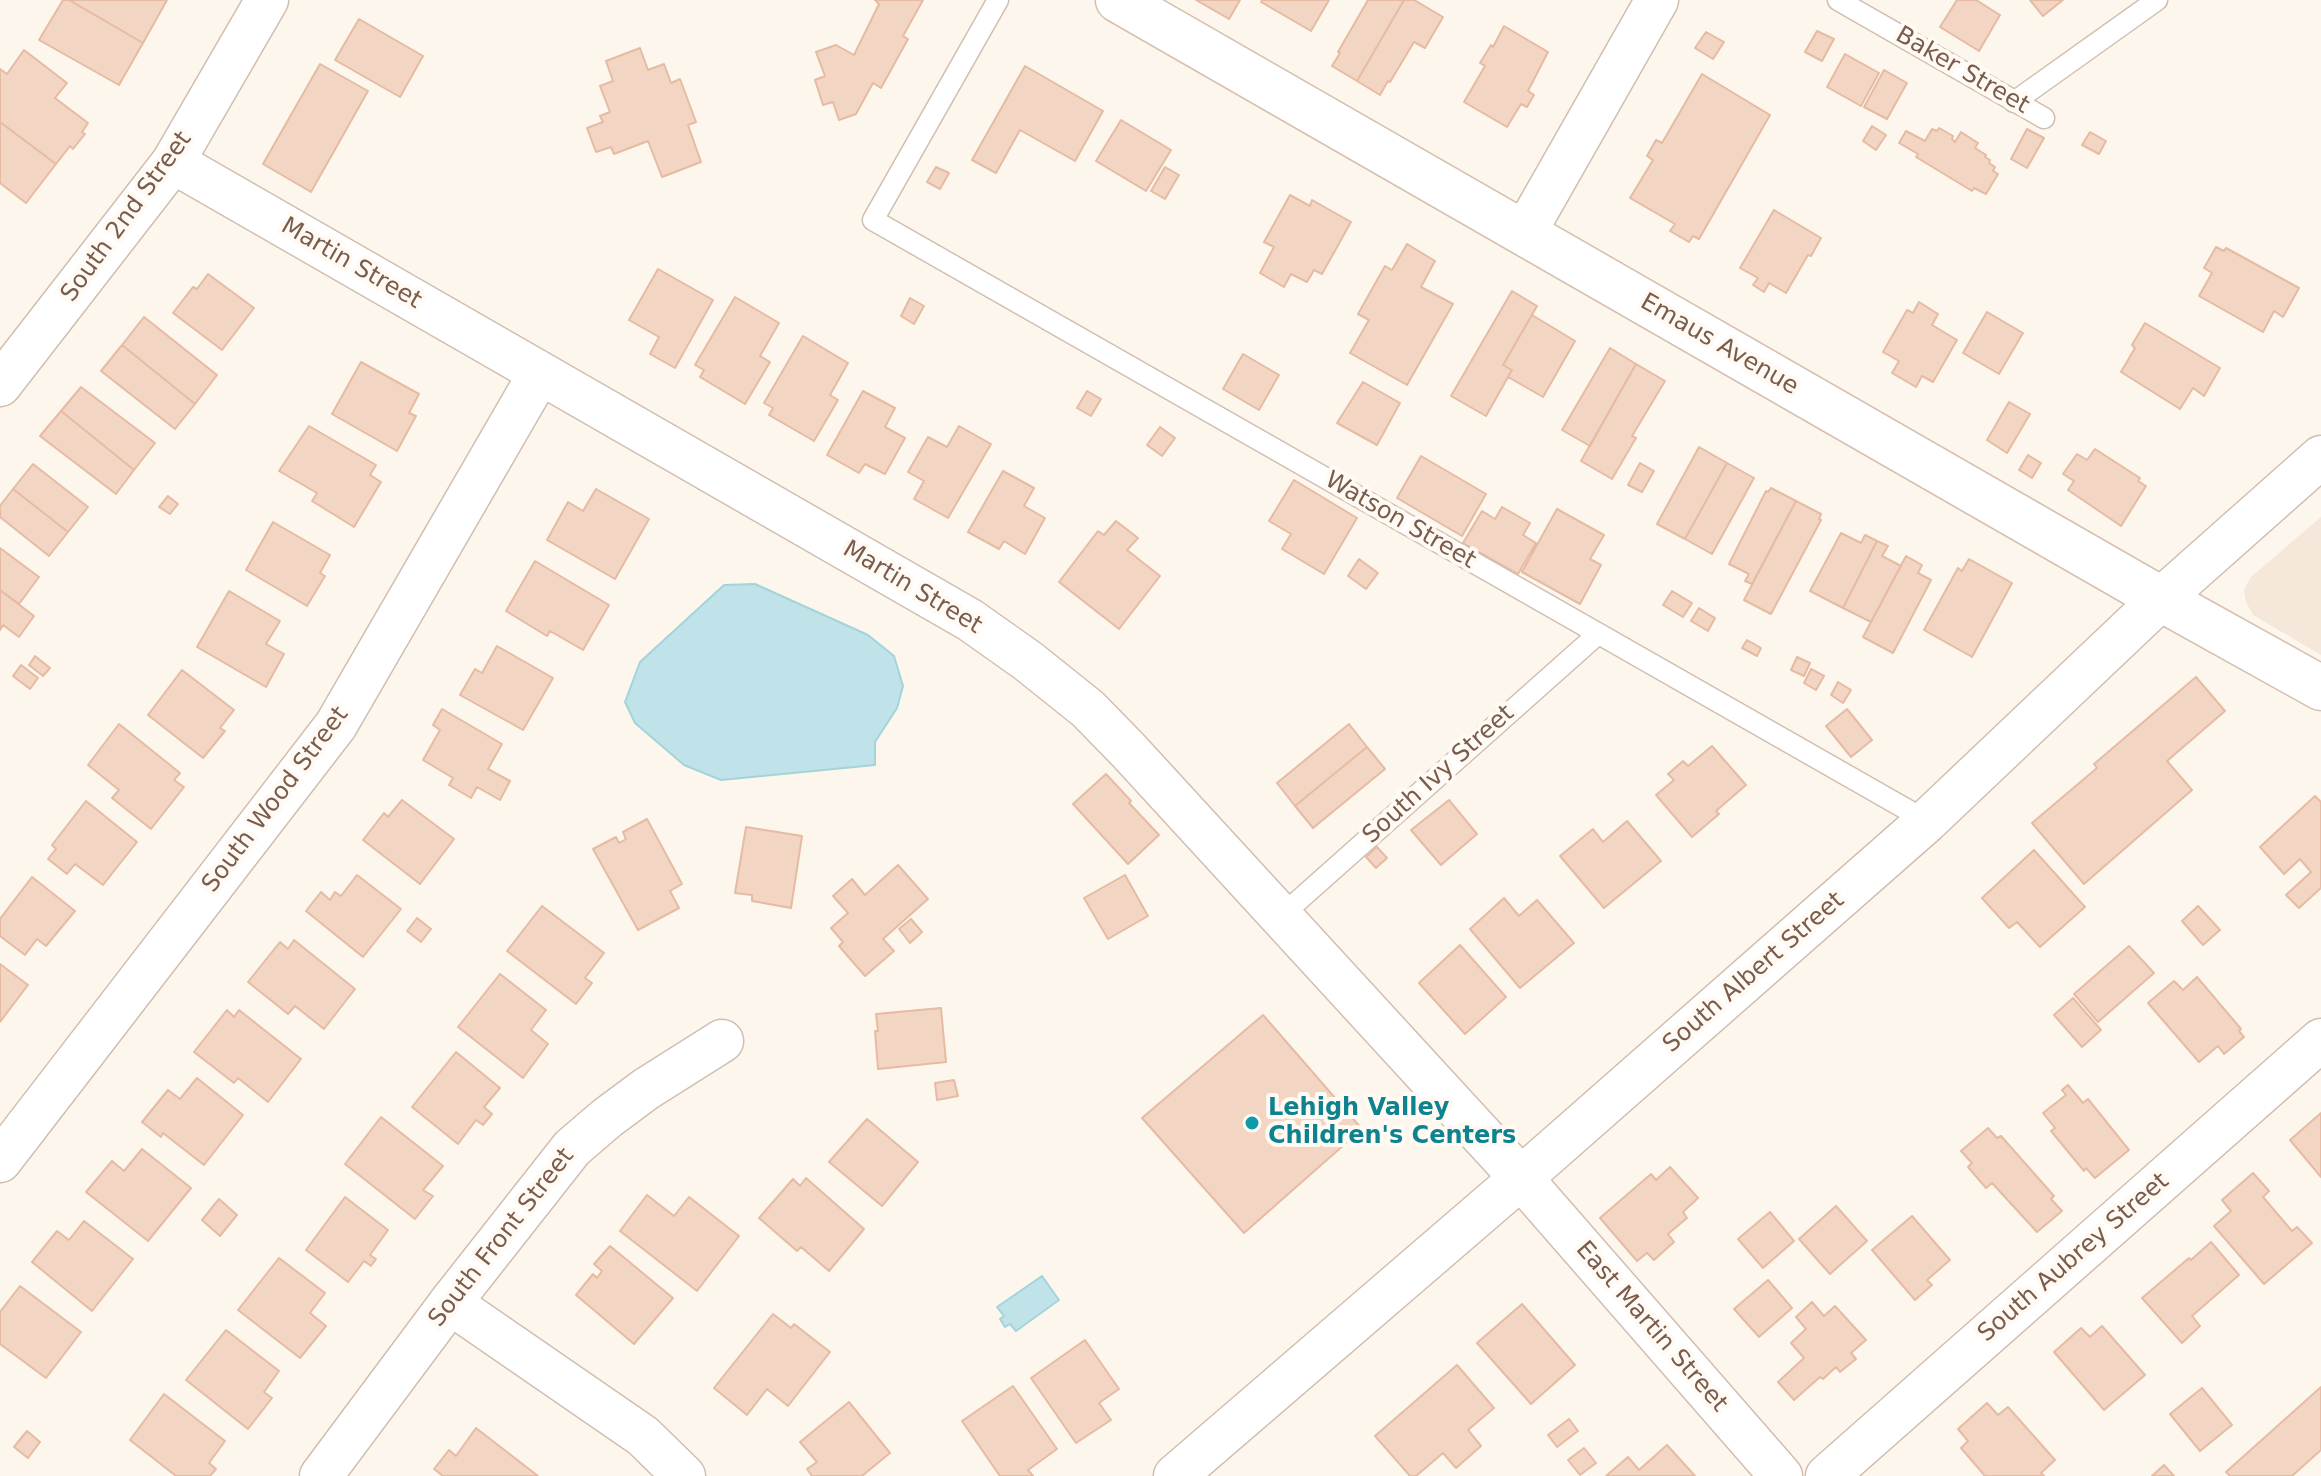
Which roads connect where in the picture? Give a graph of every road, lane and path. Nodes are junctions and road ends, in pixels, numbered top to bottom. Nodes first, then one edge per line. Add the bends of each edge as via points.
1 (267, 0) edge
2 (998, 0) edge
3 (1118, 0) edge
4 (1657, 0) edge
5 (1838, 0) edge
6 (2157, 0) edge
7 (2014, 102) junction
8 (2044, 118) dead end
9 (173, 162) junction
10 (1525, 232) junction
11 (540, 373) junction
12 (0, 385) edge
13 (2321, 457) edge
14 (2161, 599) junction
15 (1598, 634) junction
16 (2321, 688) edge
17 (1927, 821) junction
18 (1281, 916) junction
19 (2321, 1040) edge
20 (722, 1041) dead end
21 (0, 1161) edge
22 (1521, 1178) junction
23 (450, 1303) junction
24 (321, 1476) edge
25 (684, 1476) edge
26 (1175, 1476) edge
27 (1781, 1476) edge
28 (1827, 1476) edge

1 - 9 street, South 2nd Street
2 - 15 lane, Watson Street via 873,220
3 - 10 main road, Emaus Avenue
4 - 10 street
5 - 7 lane, Baker Street
6 - 7 lane
7 - 8 lane, Baker Street
9 - 11 street, Martin Street
9 - 12 street, South 2nd Street
10 - 14 main road, Emaus Avenue
11 - 18 street, Martin Street via 970,620 1028,661 1088,709
11 - 21 street, South Wood Street via 336,725
13 - 14 street, South Albert Street
14 - 16 main road, Emaus Avenue
14 - 17 street, South Albert Street
15 - 17 lane, Watson Street
15 - 18 lane, South Ivy Street
17 - 22 street, South Albert Street
18 - 22 street, Martin Street
19 - 28 street, South Aubrey Street
20 - 23 street, South Front Street via 646,1089 572,1148
22 - 26 street, South Albert Street
22 - 27 street, East Martin Street
23 - 24 street, South Front Street
23 - 25 street via 643,1436

